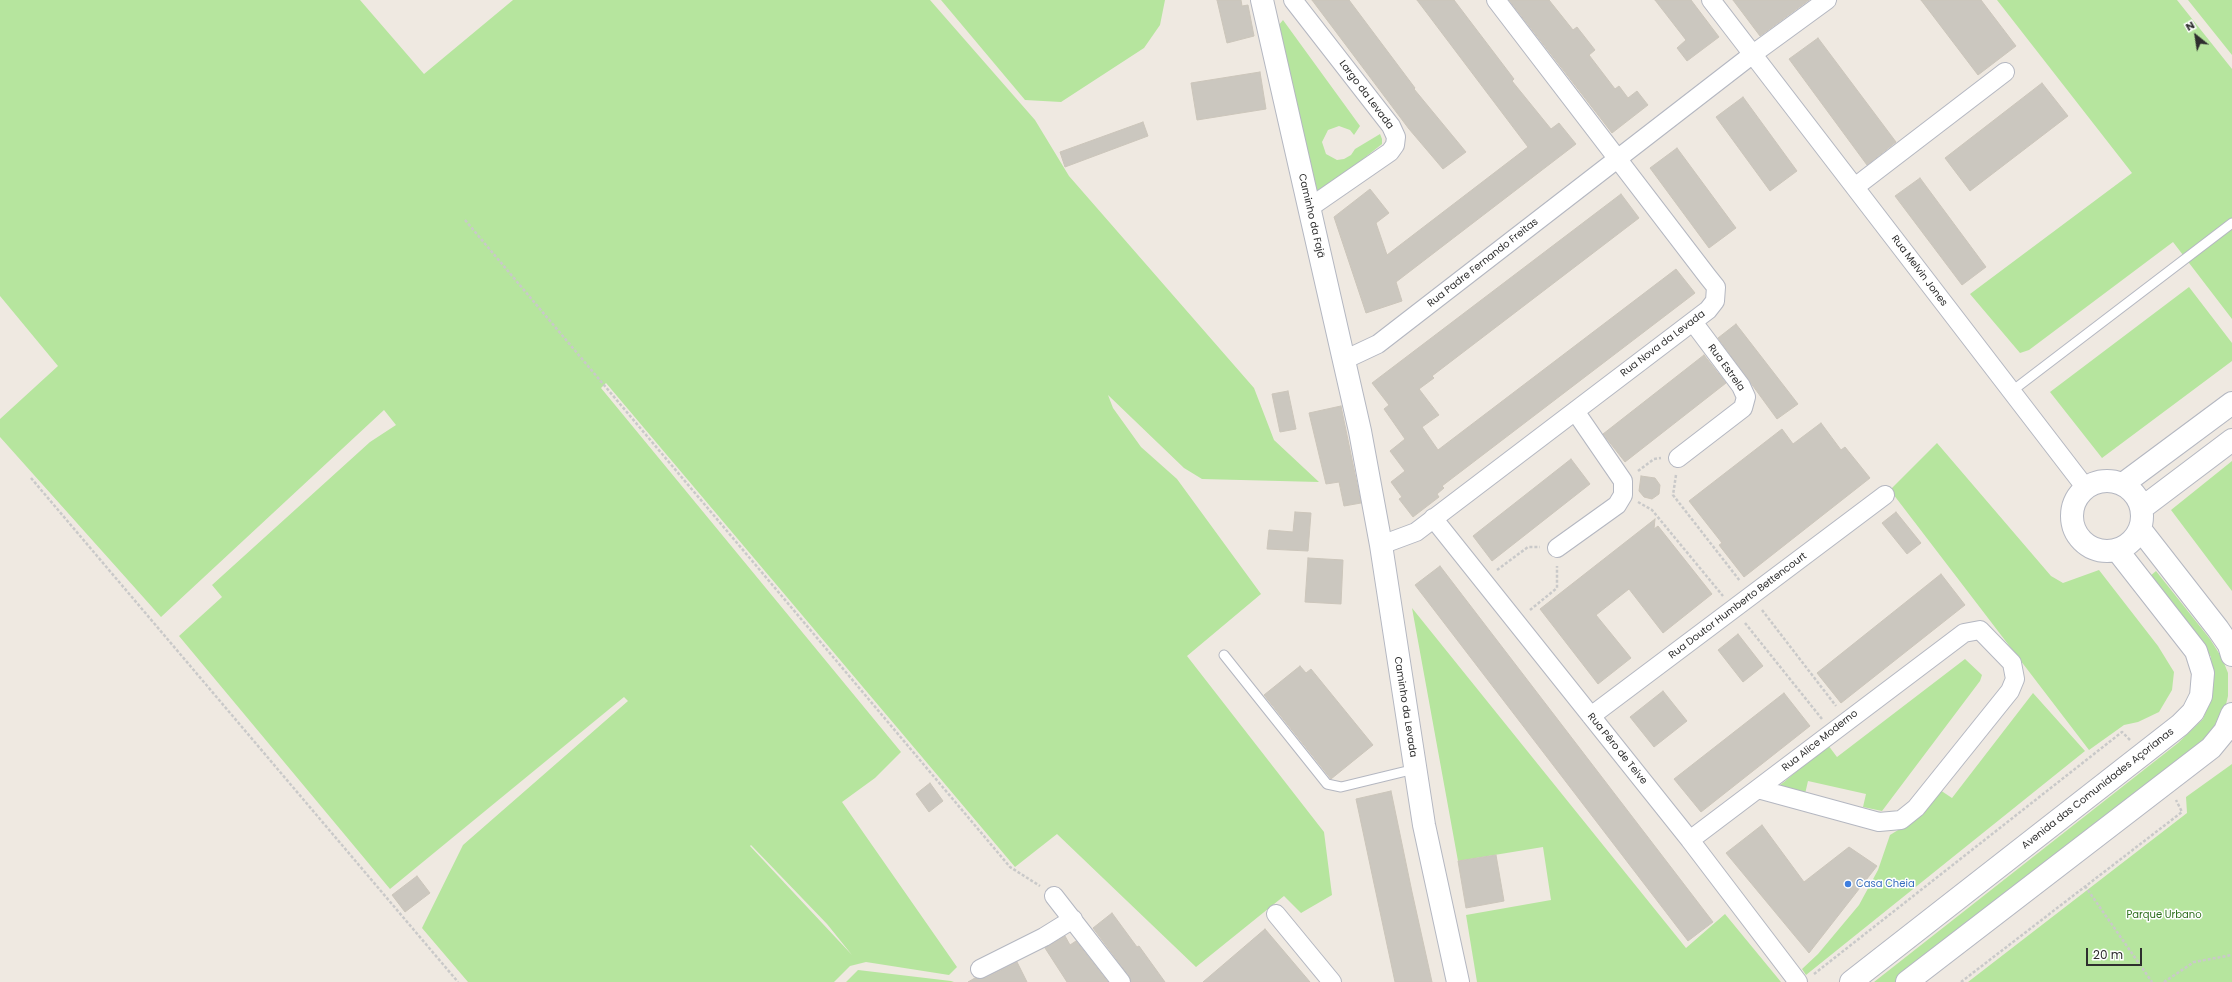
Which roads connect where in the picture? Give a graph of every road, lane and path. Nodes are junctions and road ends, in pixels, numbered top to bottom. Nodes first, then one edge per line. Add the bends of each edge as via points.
1 (1262, 0) edge
2 (1293, 0) edge
3 (1496, 0) edge
4 (1711, 0) edge
5 (1827, 0) edge
6 (1753, 54) junction
7 (2005, 72) dead end
8 (1618, 158) junction
9 (1855, 186) junction
10 (1309, 208) junction
11 (465, 220) dead end
12 (2232, 223) edge
13 (1693, 322) junction
14 (1344, 360) junction
15 (2012, 391) junction
16 (2232, 403) edge
17 (1575, 411) junction
18 (1360, 431) joint
19 (2232, 440) edge
20 (1678, 458) joint
21 (31, 478) dead end
22 (1623, 481) junction
23 (2123, 484) junction
24 (2085, 487) junction
25 (1884, 495) dead end
26 (1433, 518) junction
27 (2141, 519) junction
28 (1381, 544) junction
29 (1557, 548) junction
30 (2117, 550) junction
31 (1483, 581) junction
32 (1516, 622) junction
33 (2232, 654) edge
34 (1224, 655) dead end
35 (2232, 714) edge
36 (1591, 716) junction
37 (2134, 744) dead end
38 (1415, 770) junction
39 (1758, 789) junction
40 (2174, 797) dead end
41 (1690, 840) junction
42 (2085, 886) junction
43 (1054, 896) joint
44 (1276, 914) dead end
45 (1072, 919) junction
46 (2232, 955) edge
47 (980, 969) dead end
48 (1803, 980) edge
49 (458, 982) edge
50 (1121, 982) edge
51 (1332, 982) edge
52 (1458, 982) edge
53 (1850, 982) edge
54 (1907, 982) edge
55 (1961, 982) edge
56 (2152, 982) edge
57 (2164, 982) edge

1 - 10 street, Caminho da Fajã
2 - 10 street, Largo da Levada via 1391,126 1396,137 1395,145 1390,152
3 - 8 street, Rua Nova da Levada
4 - 6 street, Rua Melvin Jones
5 - 6 street, Rua Padre Fernando Freitas
6 - 8 street, Rua Padre Fernando Freitas
6 - 9 street, Rua Melvin Jones
7 - 9 street
8 - 13 street, Rua Nova da Levada via 1716,287 1715,301
8 - 14 street, Rua Padre Fernando Freitas via 1378,344
9 - 15 street, Rua Melvin Jones
10 - 14 street, Caminho da Fajã
11 - 43 path via 1010,867
12 - 15 lane
13 - 17 street, Rua Nova da Levada
13 - 20 street, Rua Estrela via 1741,386 1746,397 1743,408
14 - 18 street, Caminho da Fajã
15 - 24 street, Rua Melvin Jones
16 - 23 street
17 - 22 street
17 - 26 street, Rua Nova da Levada
18 - 28 street, Caminho da Levada
19 - 27 street
20 - 22 path via 1654,459
21 - 49 path
22 - 29 street via 1623,495 1616,505
23 - 24 street via 2108,480
23 - 27 street via 2135,494
24 - 30 street via 2075,500 2071,516 2078,537 2096,550
25 - 36 street, Rua Doutor Humberto Bettencourt
26 - 28 street, Rua Nova da Levada via 1416,532
26 - 31 street, Rua Pêro de Teive
27 - 30 street via 2131,542
27 - 33 street via 2229,645
28 - 38 street, Caminho da Levada
29 - 31 path via 1528,547
29 - 32 path via 1557,588
30 - 53 street, Avenida das Comunidades Açorianas via 2196,651 2203,673 2201,696 2193,712 2180,725
31 - 32 street, Rua Pêro de Teive
32 - 36 street, Rua Pêro de Teive
34 - 38 lane via 1327,784 1341,787
35 - 54 street via 2225,731 2211,748
36 - 41 street, Rua Pêro de Teive
37 - 48 path via 2122,732
38 - 52 street, Caminho da Levada via 1424,825
39 - 39 street, Rua Alice Moderno via 1964,633 1980,630 2012,663 2015,679 2010,691 1916,808 1901,820 1879,822
39 - 41 street, Rua Alice Moderno
40 - 42 path via 2182,812
41 - 48 street, Rua Pêro de Teive
42 - 55 path
42 - 56 path
43 - 45 street
44 - 51 street
45 - 47 street via 1044,937
45 - 50 street
46 - 57 path via 2194,962

